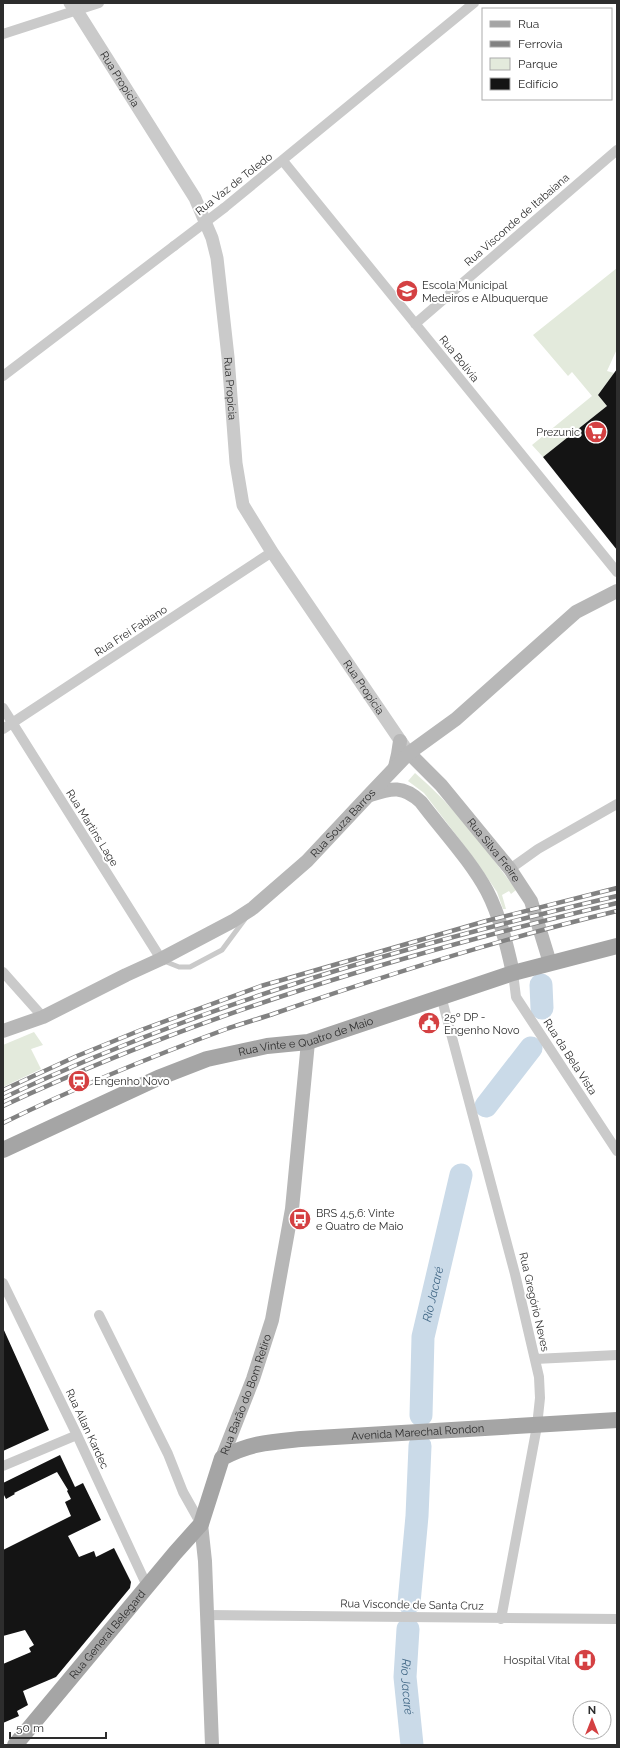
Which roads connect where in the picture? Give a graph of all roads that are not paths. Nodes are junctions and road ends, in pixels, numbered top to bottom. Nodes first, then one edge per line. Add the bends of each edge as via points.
1 (99, 3) edge
2 (474, 3) edge
3 (74, 7) edge
4 (3, 34) edge
5 (617, 150) edge
6 (283, 161) junction
7 (415, 324) junction
8 (3, 376) edge
9 (272, 552) junction
10 (617, 572) edge
11 (617, 591) edge
12 (3, 708) edge
13 (12, 723) junction
14 (3, 729) edge
15 (400, 741) junction
16 (409, 753) junction
17 (394, 769) junction
18 (368, 796) junction
19 (617, 804) edge
20 (510, 869) junction
21 (253, 908) junction
22 (617, 946) edge
23 (161, 959) junction
24 (550, 963) junction
25 (3, 972) edge
26 (512, 973) junction
27 (441, 996) junction
28 (43, 1017) junction
29 (3, 1031) edge
30 (308, 1042) junction
31 (3, 1150) edge
32 (617, 1150) edge
33 (3, 1283) edge
34 (99, 1315) dead end
35 (617, 1355) edge
36 (535, 1359) junction
37 (617, 1420) edge
38 (537, 1426) junction
39 (77, 1435) junction
40 (222, 1458) junction
41 (3, 1466) edge
42 (201, 1524) junction
43 (147, 1586) junction
44 (207, 1615) junction
45 (501, 1618) junction
46 (617, 1618) edge
47 (15, 1745) edge
48 (212, 1745) edge

1 - 3 street
2 - 6 street, Rua Vaz de Toledo
3 - 4 street
3 - 9 street, Rua Propícia via 196,198 212,238 228,357 239,482 244,505
5 - 7 street, Rua Visconde de Itabaiana
6 - 7 street, Rua Bolívia
6 - 8 street, Rua Vaz de Toledo, bridge
7 - 10 street, Rua Bolívia
9 - 13 street, Rua Frei Fabiano
9 - 15 street, Rua Propícia
11 - 16 main road, Rua Souza Barros via 576,612 456,719
12 - 13 street, Rua Martins Lage
13 - 14 street, Rua Frei Fabiano
13 - 23 street, Rua Martins Lage
15 - 16 street, Rua Propícia
15 - 17 main road
16 - 17 main road, Rua Souza Barros
16 - 20 main road, Rua Silva Freire via 441,785
17 - 18 main road, Rua Souza Barros
18 - 21 main road, Rua Souza Barros via 307,861
18 - 26 main road via 398,789 412,794 421,802 488,893 508,952
19 - 20 street via 538,849
20 - 24 main road, Rua Silva Freire via 531,901
21 - 23 main road, Rua Souza Barros
21 - 23 lane via 222,950 190,966 179,967
22 - 24 main road, Rua Vinte e Quatro de Maio
23 - 28 main road, Rua Souza Barros
24 - 26 main road, Rua Vinte e Quatro de Maio
25 - 28 street
26 - 27 main road, Rua Vinte e Quatro de Maio
26 - 32 street, Rua da Bela Vista via 516,997
27 - 30 main road, Rua Vinte e Quatro de Maio
27 - 36 street, Rua Gregório Neves
28 - 29 main road, Rua Souza Barros
30 - 31 main road, Rua Vinte e Quatro de Maio via 268,1046 207,1059 158,1078
30 - 40 main road, Rua Barão do Bom Retiro via 292,1209 272,1320
33 - 39 street, Rua Allan Kardec
34 - 42 street
35 - 36 street
36 - 38 street, Rua Gregório Neves via 540,1398
37 - 38 main road, Avenida Marechal Rondon
38 - 40 main road, Avenida Marechal Rondon via 262,1442
38 - 45 street, Rua Gregório Neves
39 - 41 street
39 - 43 street, Rua Allan Kardec
40 - 42 main road, Rua Barão do Bom Retiro
42 - 43 main road, Rua General Belegard
42 - 44 main road, Rua Barão do Bom Retiro
43 - 47 main road, Rua General Belegard
44 - 45 street, Rua Visconde de Santa Cruz
44 - 48 main road, Rua Barão do Bom Retiro
45 - 46 street, Rua Visconde de Santa Cruz

